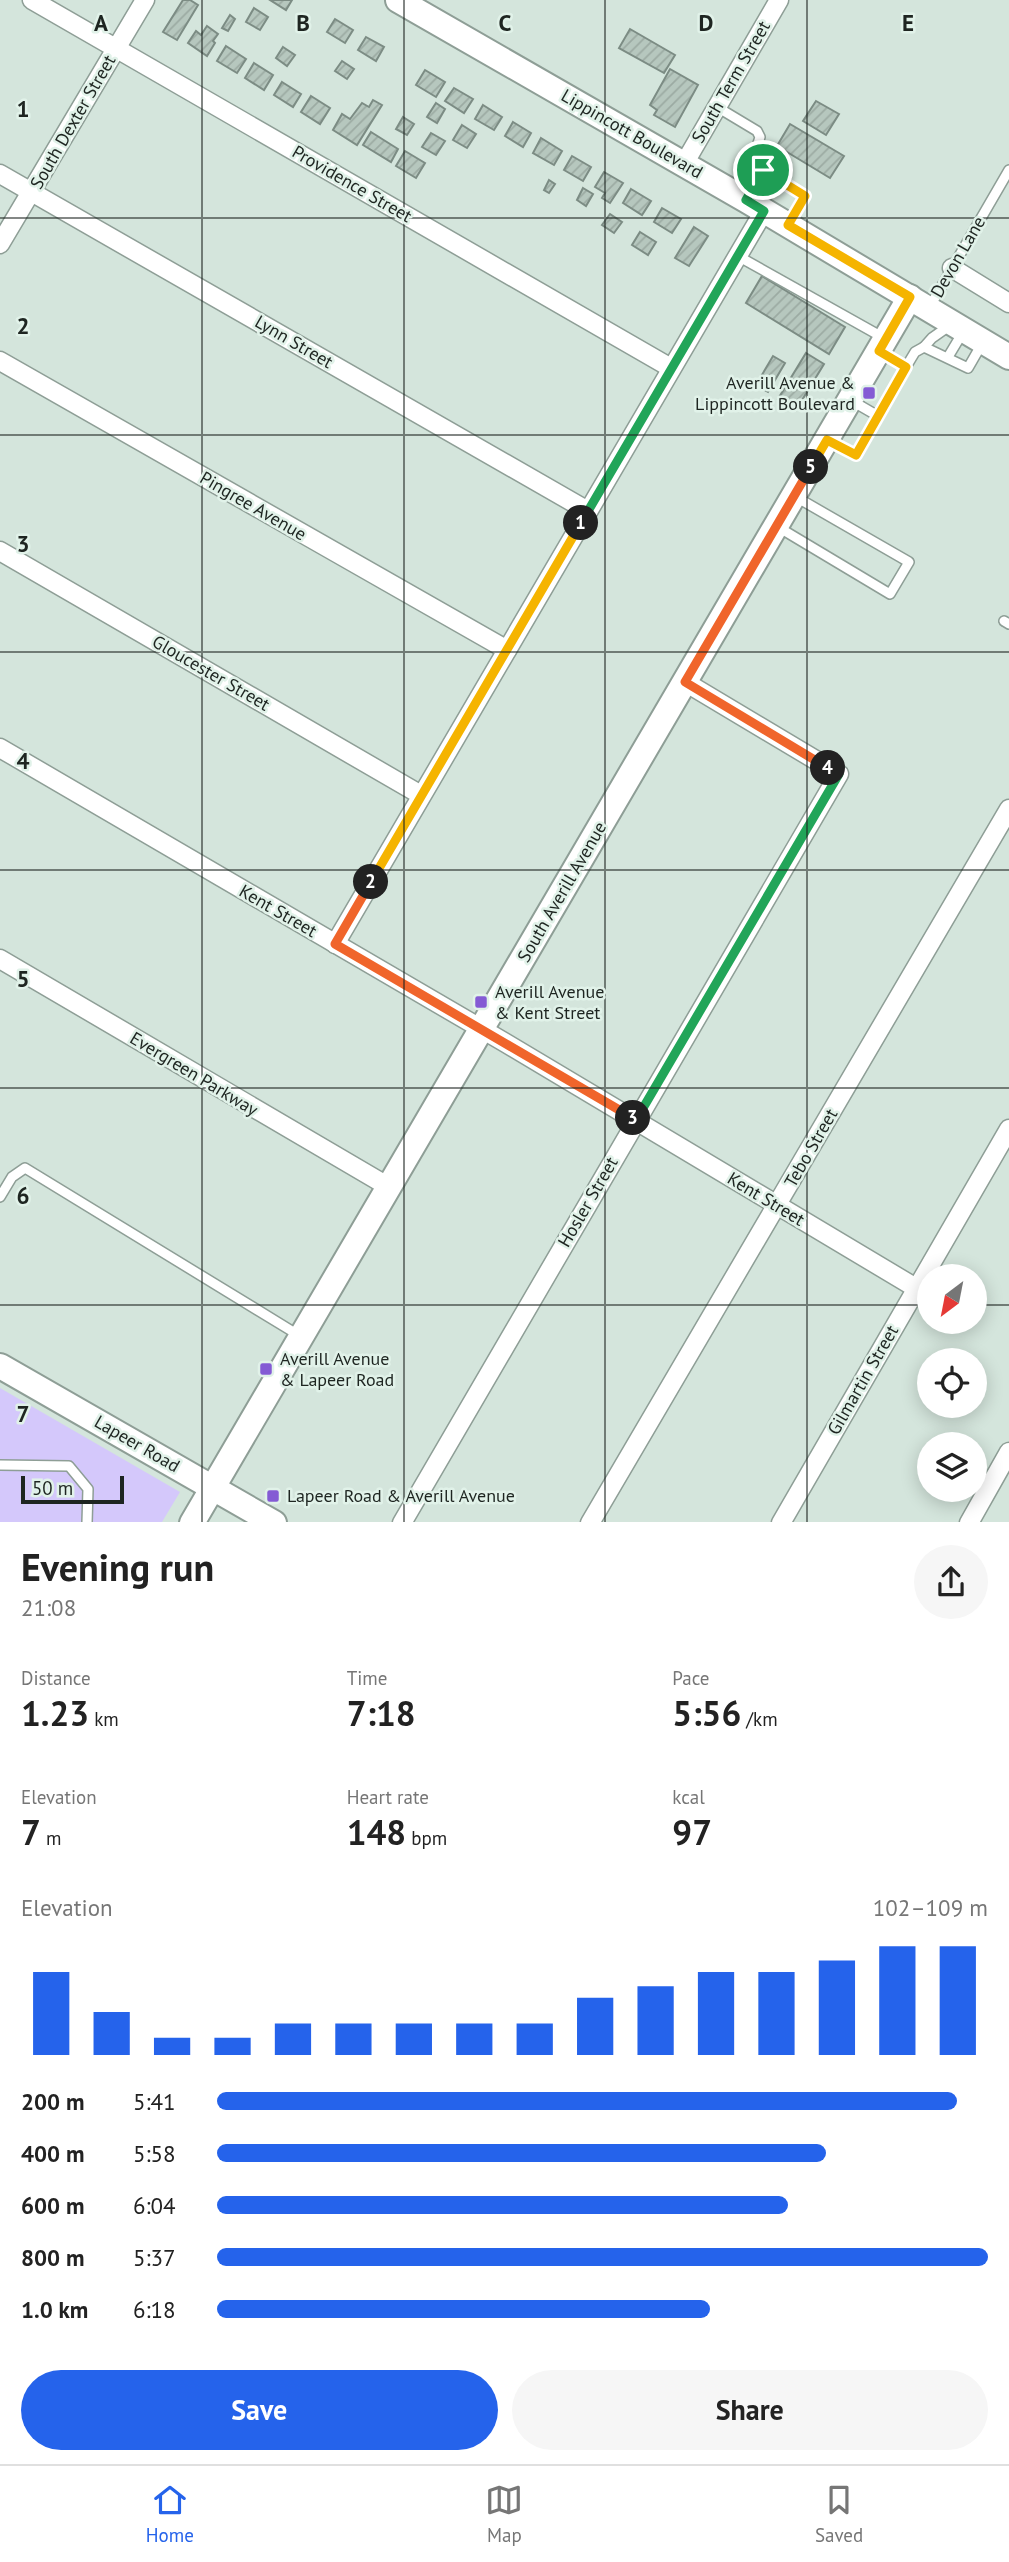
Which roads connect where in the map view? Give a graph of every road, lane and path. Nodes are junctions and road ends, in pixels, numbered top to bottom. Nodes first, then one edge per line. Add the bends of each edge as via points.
1 (32, 0) edge
2 (145, 0) edge
3 (398, 0) edge
4 (779, 0) edge
5 (116, 48) junction
6 (717, 107) junction
7 (684, 164) junction
8 (763, 170) junction
9 (1009, 170) edge
10 (0, 174) edge
11 (32, 192) junction
12 (755, 205) junction
13 (788, 225) junction
14 (0, 244) edge
15 (736, 255) junction
16 (952, 268) junction
17 (919, 303) junction
18 (1009, 303) edge
19 (967, 332) junction
20 (882, 345) junction
21 (924, 347) junction
22 (948, 357) junction
23 (1009, 357) edge
24 (0, 361) edge
25 (906, 367) junction
26 (671, 368) junction
27 (850, 400) junction
28 (878, 415) junction
29 (827, 440) junction
30 (794, 496) junction
31 (588, 511) junction
32 (776, 526) junction
33 (0, 551) edge
34 (507, 650) junction
35 (685, 682) junction
36 (0, 748) edge
37 (421, 795) junction
38 (1009, 809) edge
39 (335, 944) junction
40 (0, 959) edge
41 (482, 1028) junction
42 (636, 1120) junction
43 (1009, 1129) edge
44 (389, 1187) junction
45 (0, 1197) edge
46 (778, 1206) junction
47 (916, 1288) junction
48 (301, 1337) junction
49 (0, 1366) edge
50 (1009, 1452) edge
51 (0, 1465) edge
52 (213, 1488) junction
53 (88, 1522) edge
54 (192, 1522) edge
55 (274, 1522) edge
56 (402, 1522) edge
57 (590, 1522) edge
58 (781, 1522) edge
59 (969, 1522) edge

1 - 5 street, Providence Street
2 - 5 street, South Dexter Street
3 - 7 street, Lippincott Boulevard
4 - 6 street, South Term Street
5 - 11 street, South Dexter Street
5 - 26 street, Providence Street
6 - 7 street, South Term Street
6 - 8 lane via 757,131 760,137 753,159
7 - 12 street, Lippincott Boulevard
8 - 12 lane
8 - 13 lane via 805,196
9 - 16 lane, Devon Lane
10 - 11 street, Lynn Street
11 - 14 street, South Dexter Street
11 - 31 street, Lynn Street
12 - 13 street, Lippincott Boulevard
12 - 15 street
13 - 17 street, Lippincott Boulevard
15 - 20 lane
15 - 26 street
16 - 17 lane, Devon Lane
16 - 18 street
17 - 19 street, Lippincott Boulevard
17 - 20 street, South Averill Avenue
19 - 21 lane via 932,338
19 - 22 lane
19 - 22 lane via 968,368
19 - 23 street, Lippincott Boulevard
20 - 25 lane
20 - 27 street, South Averill Avenue
21 - 22 lane
21 - 25 lane
24 - 34 street, Pingree Avenue
25 - 28 lane
26 - 31 street
27 - 28 lane
27 - 29 street, South Averill Avenue
28 - 29 lane via 856,455
29 - 30 street, South Averill Avenue
30 - 32 street, South Averill Avenue
30 - 32 lane via 909,562 890,594
31 - 34 street
32 - 35 street, South Averill Avenue
33 - 37 street, Gloucester Street
34 - 37 street
35 - 41 street, South Averill Avenue
35 - 42 street, Hosler Street via 839,774
36 - 39 street, Kent Street
37 - 39 street
38 - 46 street, Tebo Street
39 - 41 street, Kent Street
40 - 44 street, Evergreen Parkway
41 - 42 street, Kent Street
41 - 44 street, South Averill Avenue
42 - 46 street, Kent Street
42 - 56 street, Hosler Street
43 - 47 street, Gilmartin Street
44 - 48 street, South Averill Avenue
45 - 48 lane via 12,1177 25,1168
46 - 47 street, Kent Street
46 - 57 street, Tebo Street
47 - 58 street, Gilmartin Street
48 - 52 street, South Averill Avenue
49 - 52 street, Lapeer Road
50 - 59 street
51 - 53 lane via 69,1466 88,1489
52 - 54 street, South Averill Avenue
52 - 55 street, Lapeer Road

